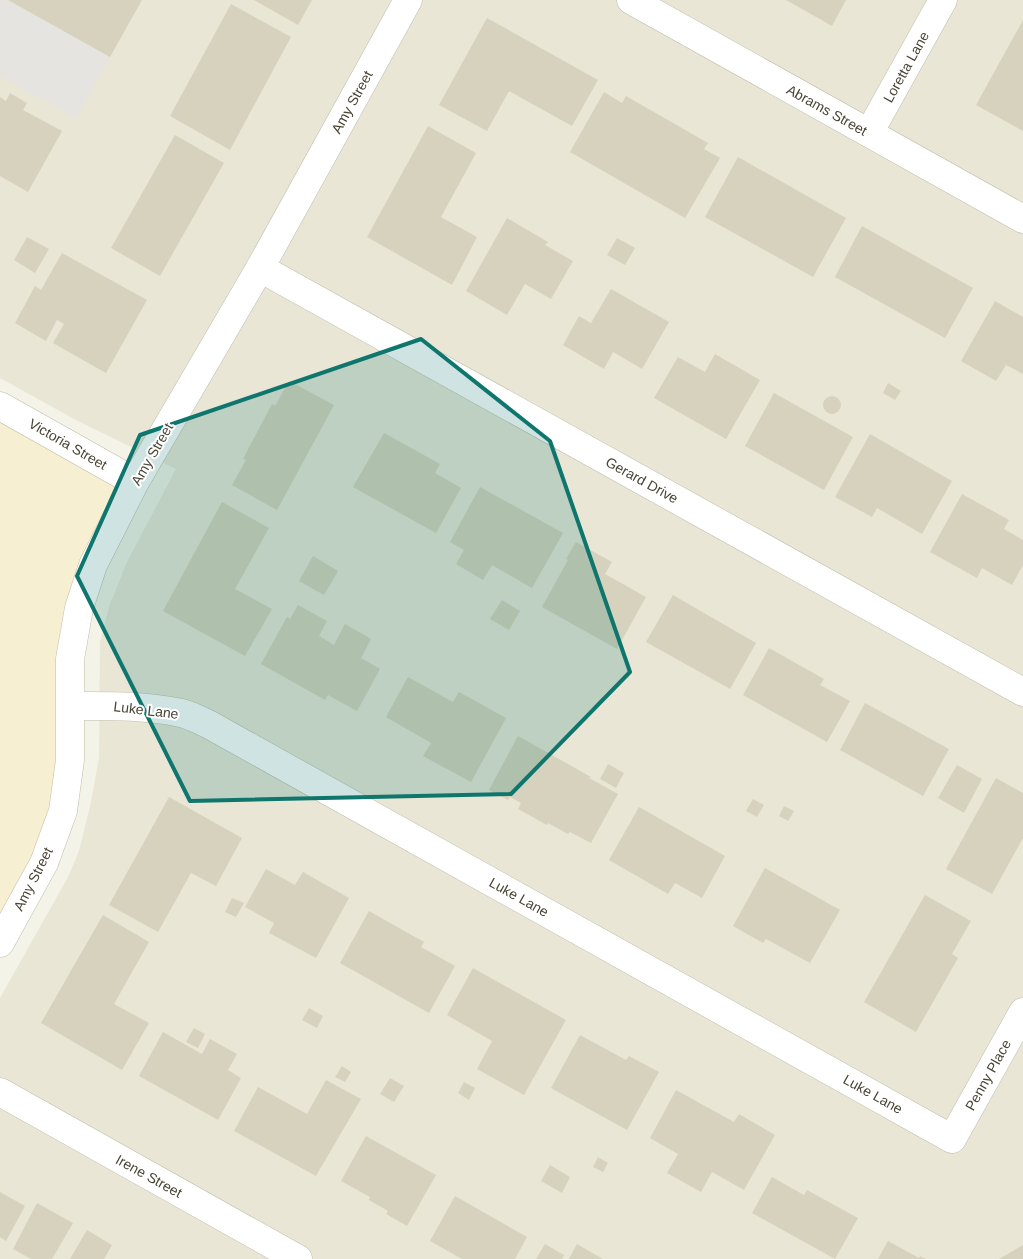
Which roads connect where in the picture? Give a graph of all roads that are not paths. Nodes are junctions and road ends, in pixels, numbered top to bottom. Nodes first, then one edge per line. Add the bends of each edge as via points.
1 (408, 0) edge
2 (631, 0) edge
3 (943, 0) edge
4 (870, 134) junction
5 (1023, 219) edge
6 (260, 268) junction
7 (0, 406) edge
8 (136, 482) junction
9 (1023, 692) edge
10 (71, 706) junction
11 (0, 942) edge
12 (1023, 1012) edge
13 (0, 1092) edge
14 (952, 1139) joint
15 (298, 1259) edge

1 - 6 street, Amy Street
2 - 4 street, Abrams Street
3 - 4 street, Loretta Lane
4 - 5 street, Abrams Street
6 - 8 street, Amy Street
6 - 9 street, Gerard Drive
7 - 8 street, Victoria Street
8 - 10 street, Amy Street via 92,565 78,608 70,659
10 - 11 street, Amy Street via 70,760 63,810 44,863
10 - 14 street, Luke Lane via 153,708 210,724
12 - 14 street, Penny Place
13 - 15 street, Irene Street

